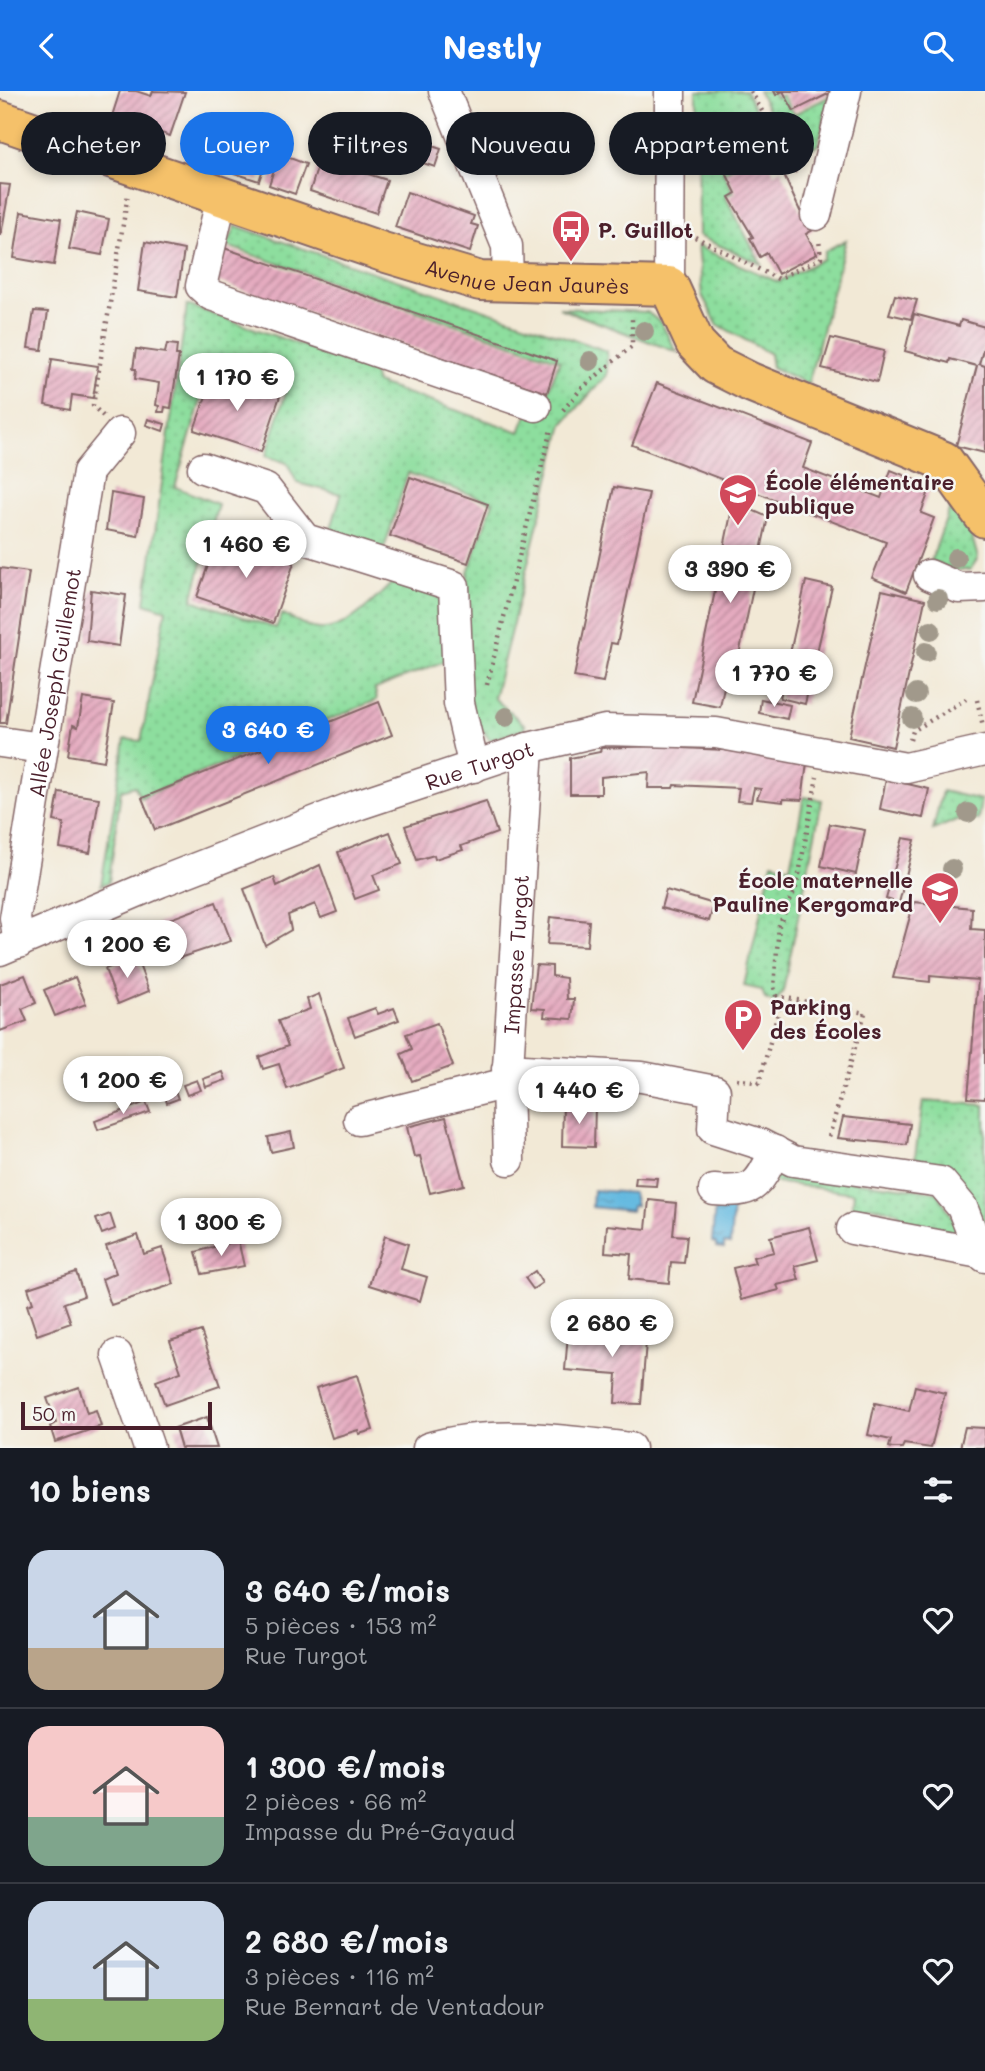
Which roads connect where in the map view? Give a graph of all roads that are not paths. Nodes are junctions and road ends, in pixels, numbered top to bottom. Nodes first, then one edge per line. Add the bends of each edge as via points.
1 (444, 91) edge
2 (670, 91) edge
3 (846, 91) edge
4 (0, 120) edge
5 (222, 196) junction
6 (816, 215) road end
7 (508, 282) junction
8 (669, 286) junction
9 (550, 414) road end
10 (120, 433) road end
11 (203, 468) dead end
12 (985, 518) edge
13 (929, 575) dead end
14 (985, 587) edge
15 (0, 742) edge
16 (42, 748) junction
17 (528, 748) junction
18 (985, 750) edge
19 (474, 767) junction
20 (9, 946) edge
21 (507, 1076) junction
22 (359, 1120) dead end
23 (775, 1151) junction
24 (509, 1160) dead end
25 (714, 1190) dead end
26 (852, 1230) dead end
27 (983, 1255) edge
28 (117, 1355) dead end
29 (149, 1448) edge
30 (428, 1448) edge
31 (630, 1448) edge

1 - 7 street via 507,246
2 - 8 street
3 - 6 street
4 - 5 main road, Avenue Jean Jaurès
5 - 7 main road, Avenue Jean Jaurès via 383,252 481,281
5 - 9 street via 201,286 211,295
7 - 8 main road, Avenue Jean Jaurès
8 - 12 main road via 695,343 716,365 944,461
10 - 16 street, Allée Joseph Guillemot via 88,472
11 - 19 street via 266,489 305,539 454,586 459,703
13 - 14 street via 959,588
15 - 16 street
16 - 20 street, Allée Joseph Guillemot
17 - 18 street, Rue Turgot via 605,730 716,733 900,767
17 - 19 street, Rue Turgot
17 - 21 street, Impasse Turgot
19 - 20 street, Rue Turgot via 360,804
21 - 22 street
21 - 23 street via 642,1077 715,1091 713,1129
21 - 24 street, Impasse Turgot
23 - 25 street via 759,1184 741,1192
23 - 27 street via 793,1161 941,1182 962,1207
26 - 27 street
28 - 29 street
30 - 31 street via 462,1439 567,1440

